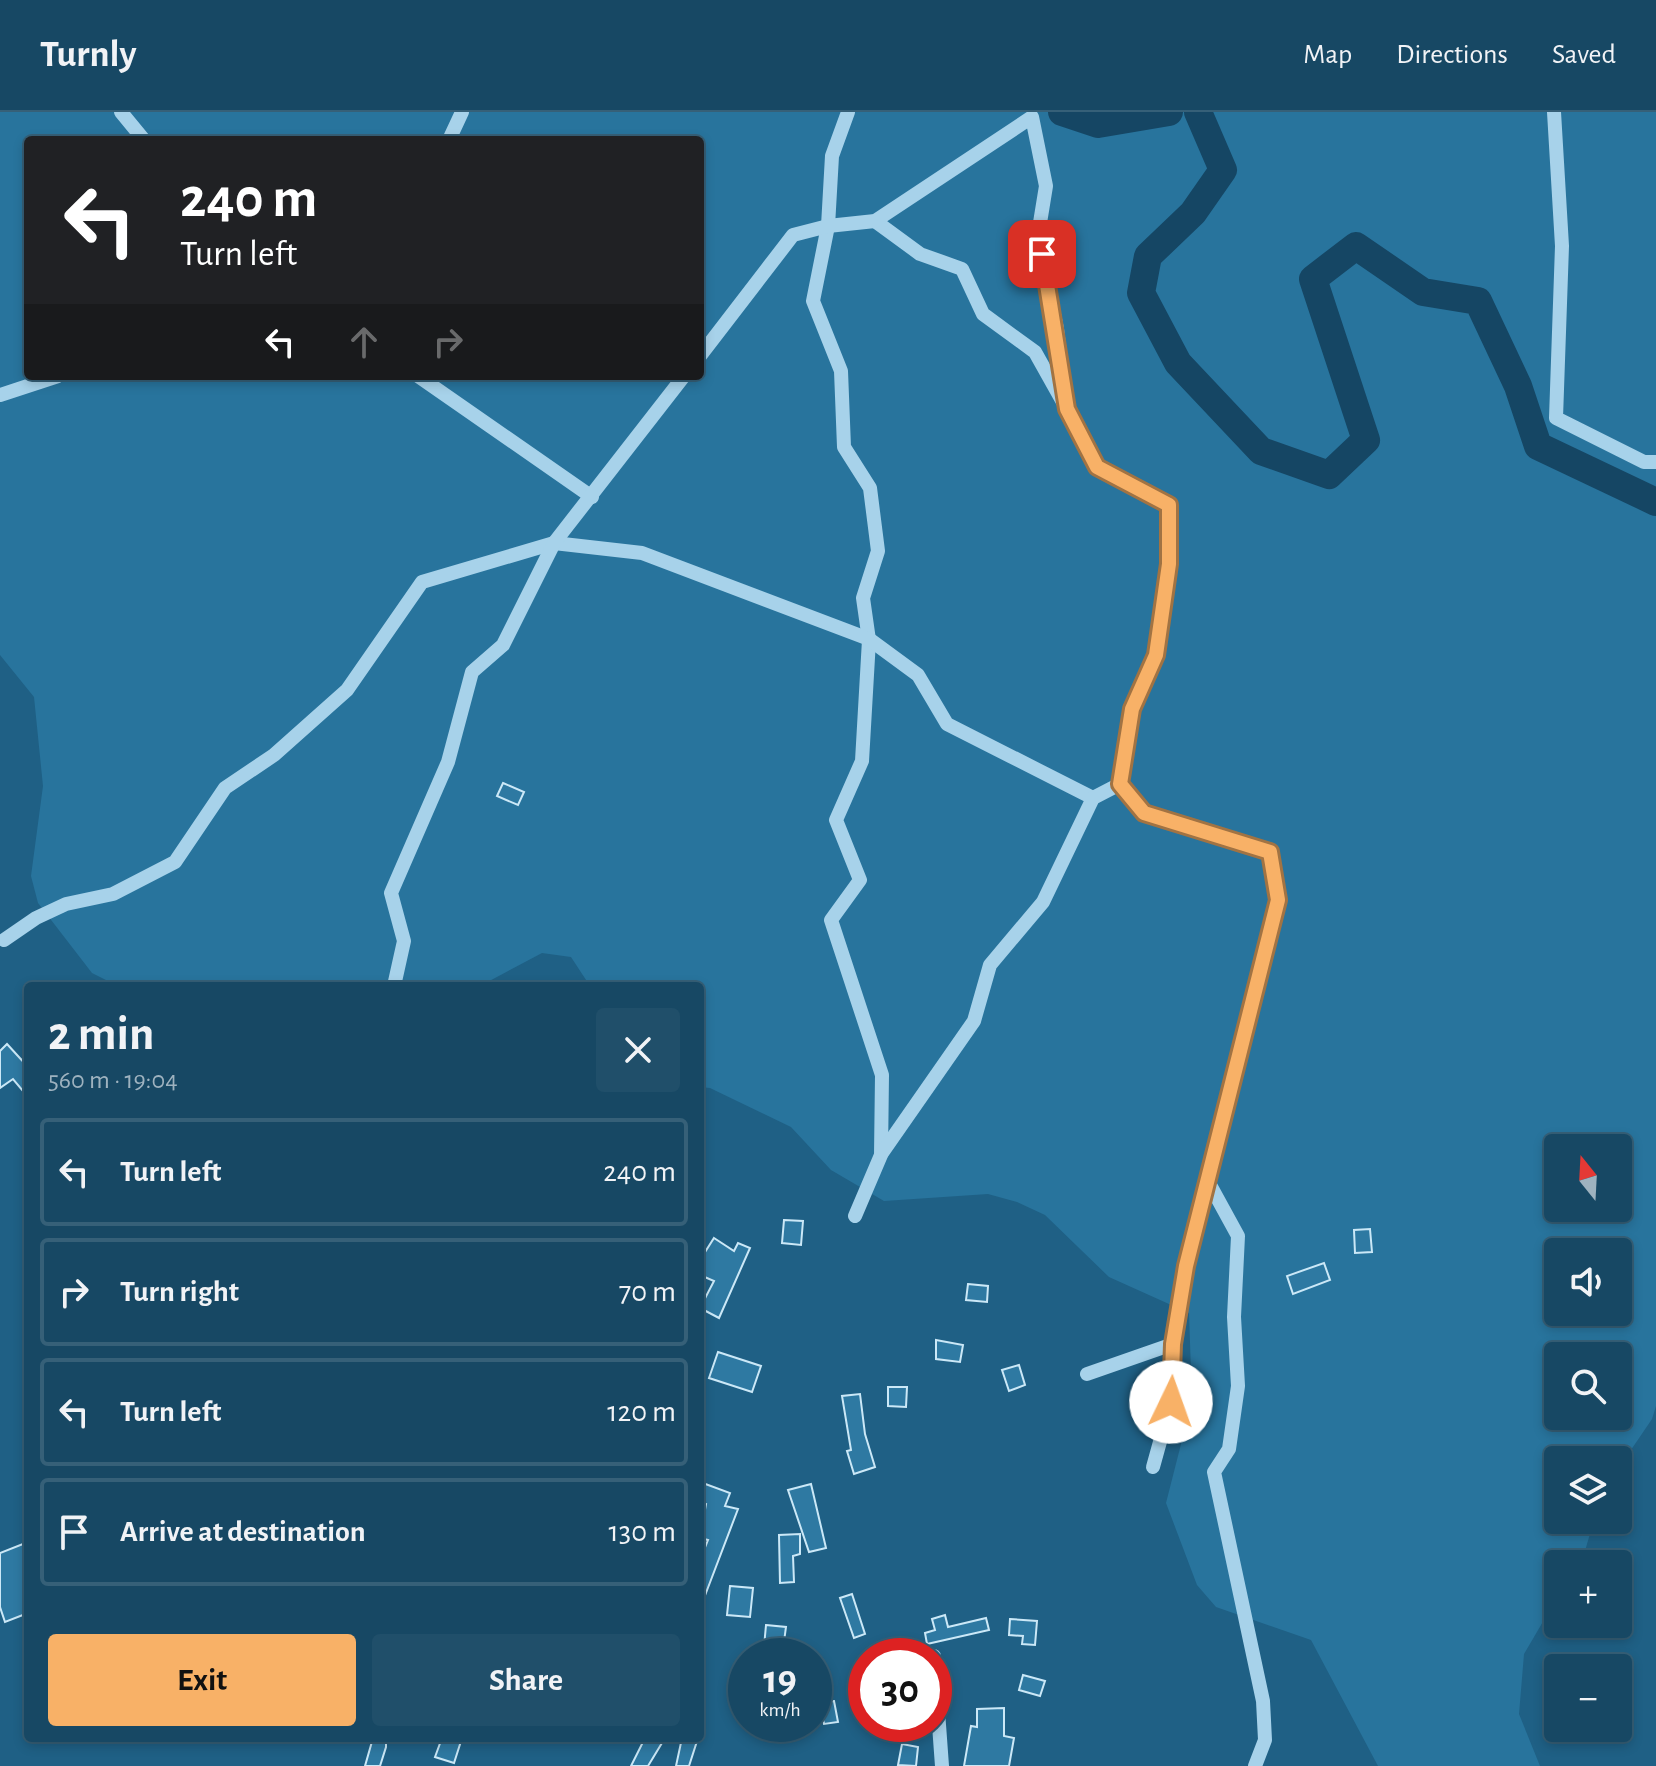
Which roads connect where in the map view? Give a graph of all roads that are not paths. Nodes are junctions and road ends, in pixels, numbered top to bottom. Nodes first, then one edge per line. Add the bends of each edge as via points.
1 (121, 112) edge
2 (462, 112) edge
3 (848, 112) edge
4 (1554, 112) edge
5 (141, 136) edge
6 (451, 136) edge
7 (875, 221) junction
8 (828, 226) junction
9 (704, 351) edge
10 (46, 380) edge
11 (424, 380) edge
12 (681, 380) edge
13 (0, 395) edge
14 (1067, 409) junction
15 (1656, 462) edge
16 (592, 497) junction
17 (554, 543) junction
18 (869, 640) junction
19 (1120, 784) junction
20 (1093, 798) junction
21 (4, 940) dead end
22 (395, 982) edge
23 (881, 1155) junction
24 (1209, 1183) junction
25 (855, 1216) dead end
26 (1173, 1344) junction
27 (1087, 1374) dead end
28 (1153, 1467) dead end
29 (940, 1742) edge
30 (942, 1766) edge
31 (1255, 1766) edge

1 - 5 street
2 - 6 street
3 - 8 street via 832,156
4 - 15 street via 1562,246 1556,418 1644,462
7 - 8 street
7 - 14 street via 920,254 962,269 983,314 1035,352
7 - 14 street via 1032,117 1046,186 1038,235
8 - 9 street via 793,235
8 - 18 street via 813,301 841,371 844,447 870,488 878,551 863,598
10 - 13 street
11 - 16 street
12 - 16 street
14 - 19 street via 1097,467 1169,505 1169,564 1156,655 1132,709
16 - 17 street
17 - 18 street via 642,553
17 - 21 street via 422,582 347,690 274,755 225,788 175,862 113,894 66,904
17 - 22 street via 503,645 472,672 448,762 391,893 404,941
18 - 20 street via 918,675 947,724
18 - 23 street via 862,761 836,820 860,880 831,920 882,1075
19 - 20 street
19 - 24 street via 1144,813 1270,852 1278,900
20 - 23 street via 1043,902 990,965 974,1021
23 - 25 street
24 - 26 street via 1186,1266
24 - 31 street via 1238,1236 1238,1386 1229,1449 1214,1472 1263,1701 1265,1740
26 - 27 street
26 - 28 street via 1171,1402
29 - 30 street

